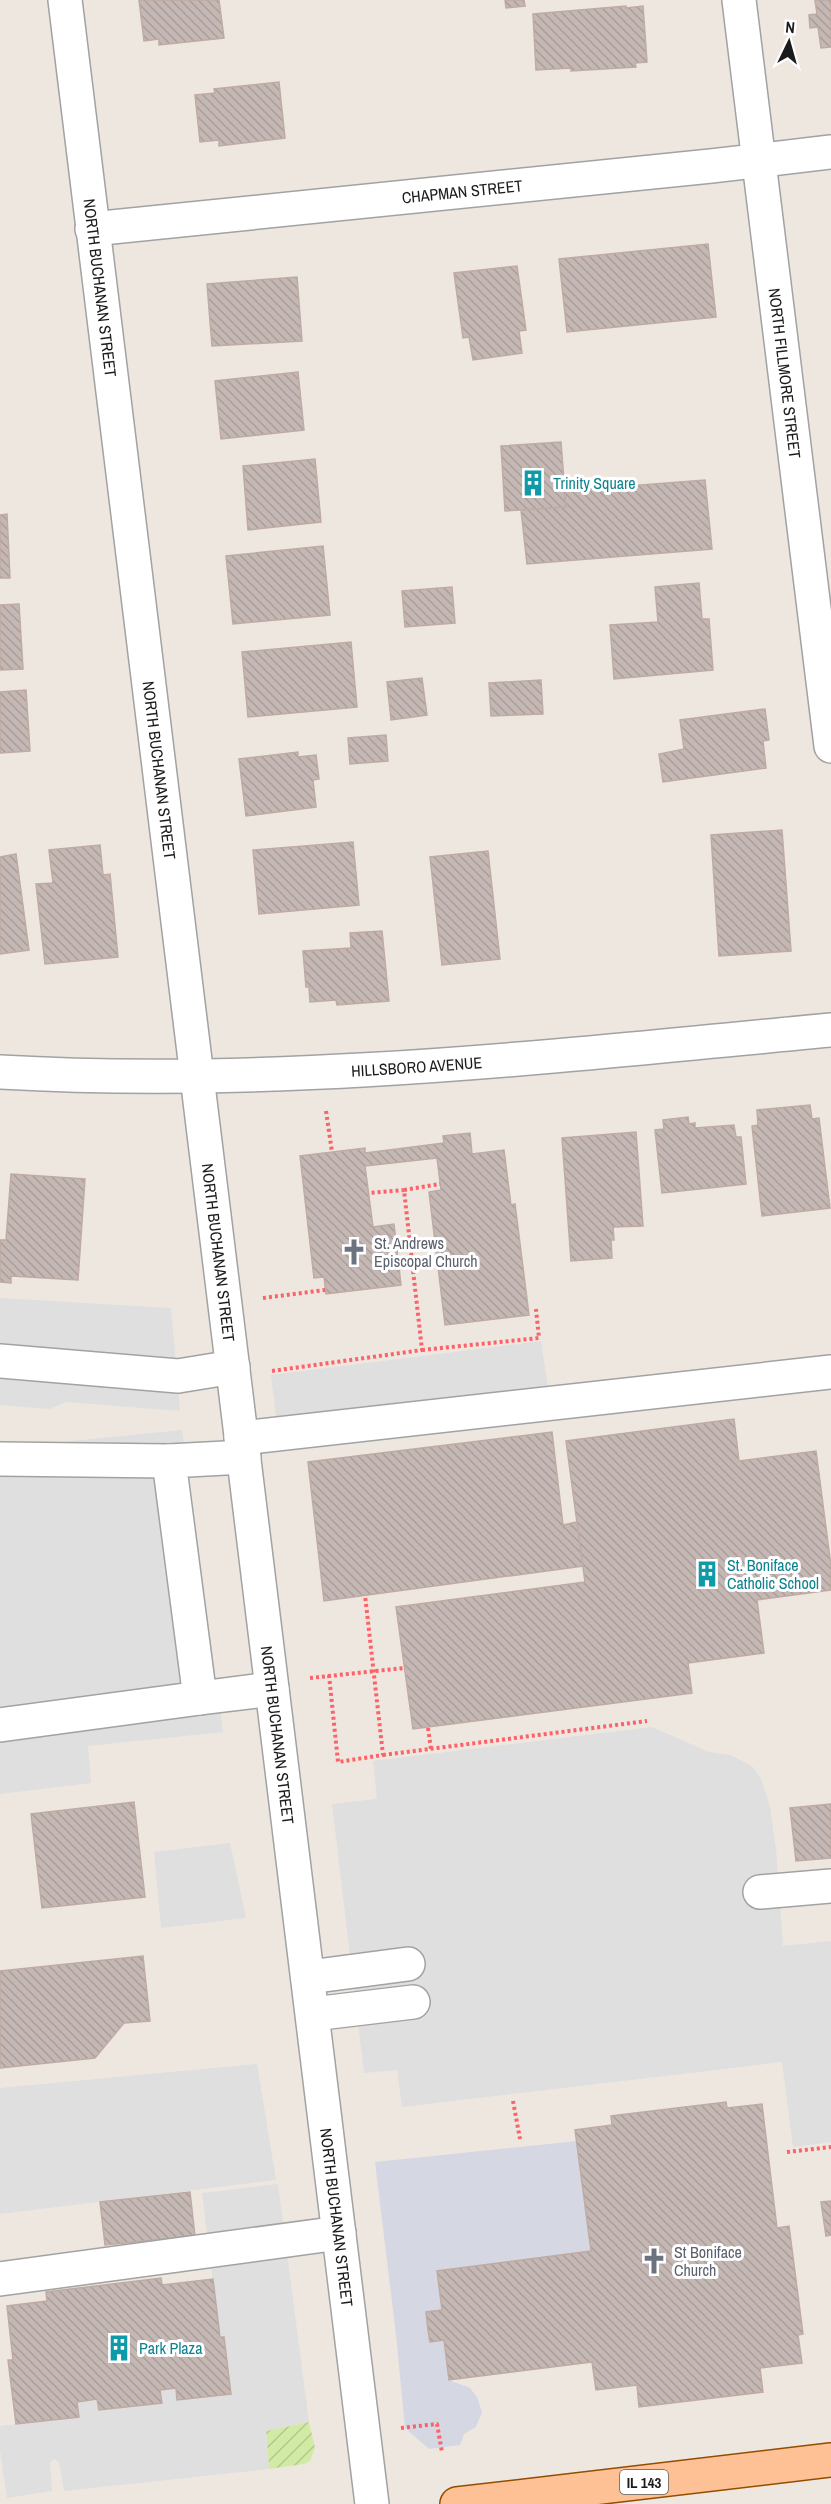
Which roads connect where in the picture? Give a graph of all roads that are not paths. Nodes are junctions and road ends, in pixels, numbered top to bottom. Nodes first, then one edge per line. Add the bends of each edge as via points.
1 (65, 0) edge
2 (739, 0) edge
3 (831, 152) edge
4 (758, 161) junction
5 (92, 229) junction
6 (831, 746) edge
7 (831, 1030) edge
8 (0, 1072) edge
9 (197, 1078) junction
10 (0, 1361) edge
11 (248, 1370) junction
12 (831, 1372) edge
13 (243, 1448) junction
14 (0, 1459) edge
15 (169, 1461) junction
16 (272, 1689) junction
17 (200, 1698) junction
18 (0, 1725) edge
19 (831, 1886) edge
20 (760, 1892) dead end
21 (408, 1964) dead end
22 (309, 1977) junction
23 (413, 2002) dead end
24 (313, 2014) junction
25 (339, 2234) junction
26 (0, 2278) edge
27 (831, 2460) edge
28 (372, 2504) edge
29 (457, 2504) edge

1 - 5 street, NORTH BUCHANAN STREET
2 - 4 street, NORTH FILLMORE STREET
3 - 4 street, CHAPMAN STREET
4 - 5 street, CHAPMAN STREET
4 - 6 street, NORTH FILLMORE STREET
5 - 9 street, NORTH BUCHANAN STREET
7 - 9 street, HILLSBORO AVENUE via 310,1074
8 - 9 street, HILLSBORO AVENUE
9 - 11 street, NORTH BUCHANAN STREET
10 - 11 street via 178,1376
11 - 13 street, NORTH BUCHANAN STREET
12 - 13 street
13 - 15 street
13 - 16 street, NORTH BUCHANAN STREET
14 - 15 street
15 - 17 street
16 - 17 street
16 - 22 street, NORTH BUCHANAN STREET
17 - 18 street
19 - 20 street
21 - 22 street
22 - 24 street, NORTH BUCHANAN STREET
23 - 24 street
24 - 25 street, NORTH BUCHANAN STREET
25 - 26 street
25 - 28 street, NORTH BUCHANAN STREET
27 - 29 main road, IL 143

